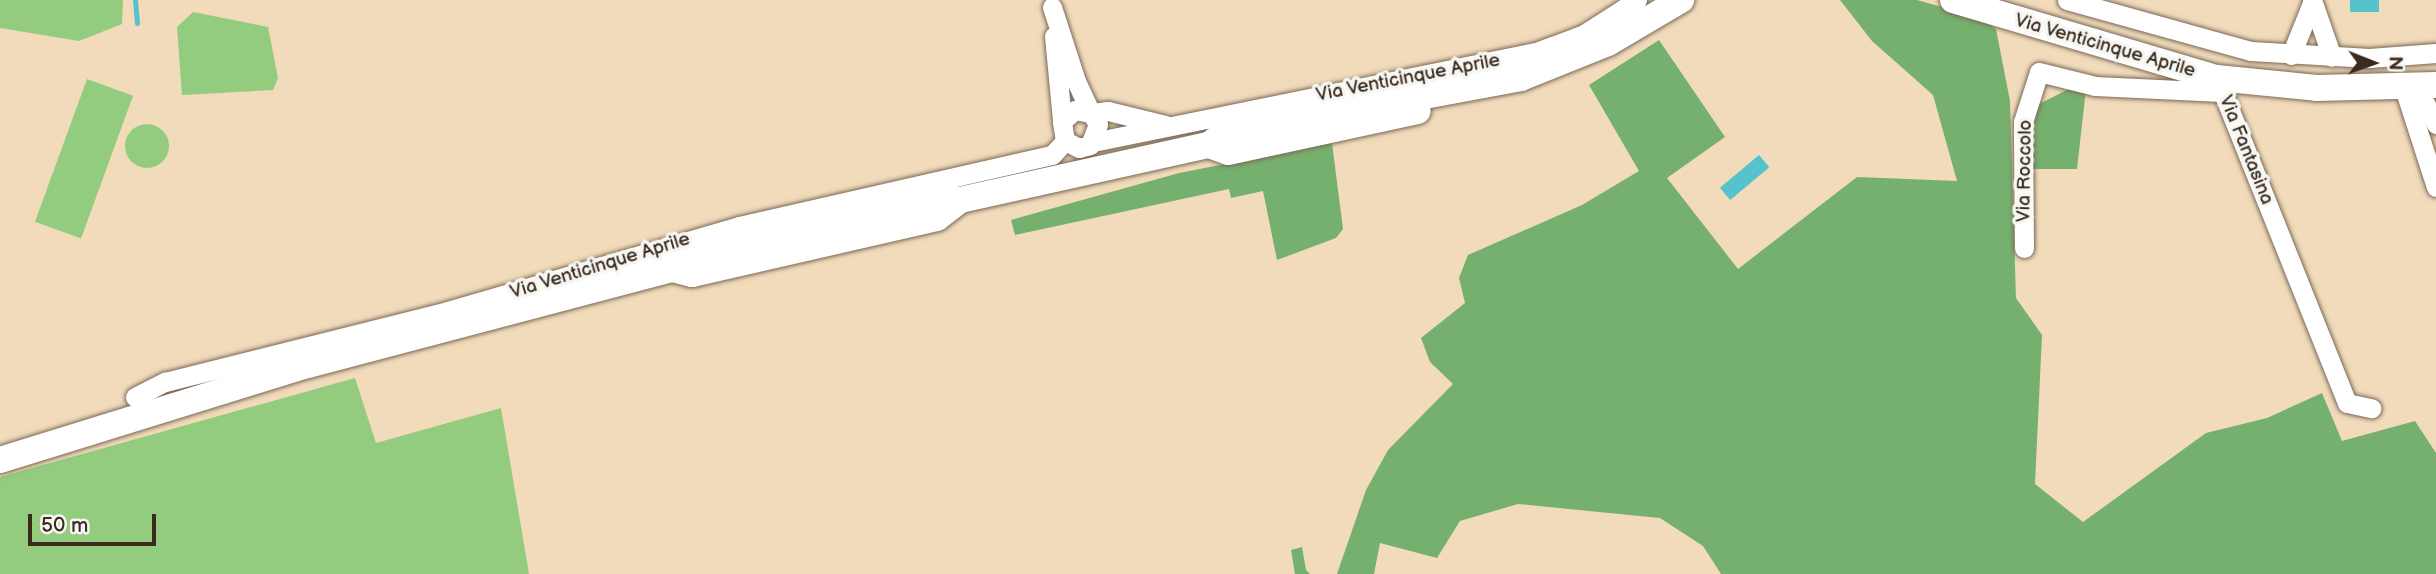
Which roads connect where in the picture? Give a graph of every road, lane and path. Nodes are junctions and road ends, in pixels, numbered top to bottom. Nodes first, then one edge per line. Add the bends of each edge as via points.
1 (1637, 0) edge
2 (1681, 0) edge
3 (1953, 0) edge
4 (2067, 0) edge
5 (2312, 1) edge
6 (1051, 3) edge
7 (2436, 53) edge
8 (2291, 55) junction
9 (2332, 57) junction
10 (2220, 85) junction
11 (2419, 87) edge
12 (1091, 113) junction
13 (2436, 124) edge
14 (1167, 126) junction
15 (1065, 136) junction
16 (1095, 152) junction
17 (1071, 175) junction
18 (2436, 187) edge
19 (2024, 248) dead end
20 (135, 397) dead end
21 (2371, 408) dead end
22 (0, 460) edge

1 - 14 street, Via Venticinque Aprile via 1584,34 1539,51
2 - 16 street, Via Venticinque Aprile via 1567,63 1464,91 1437,89 1224,132 1209,145
3 - 10 street, Via Venticinque Aprile
4 - 8 street via 2188,37
5 - 8 street
5 - 9 street
6 - 12 street
6 - 15 street
7 - 9 street
8 - 9 street
10 - 11 street, Via Fantasina
10 - 19 street, Via Roccolo via 2095,86 2039,72 2023,122
10 - 21 street, Via Fantasina via 2347,403
11 - 13 street
11 - 18 street
12 - 14 street, Via Venticinque Aprile
12 - 15 street, Via Venticinque Aprile via 1075,110
12 - 16 street via 1099,131
14 - 16 street, Via Venticinque Aprile
15 - 16 street
15 - 17 street
15 - 20 street, Via Venticinque Aprile via 1052,155 739,226 447,311 165,382
16 - 17 street, Via Venticinque Aprile
17 - 22 street, Via Venticinque Aprile via 960,200 932,197 700,253 672,270 298,368

